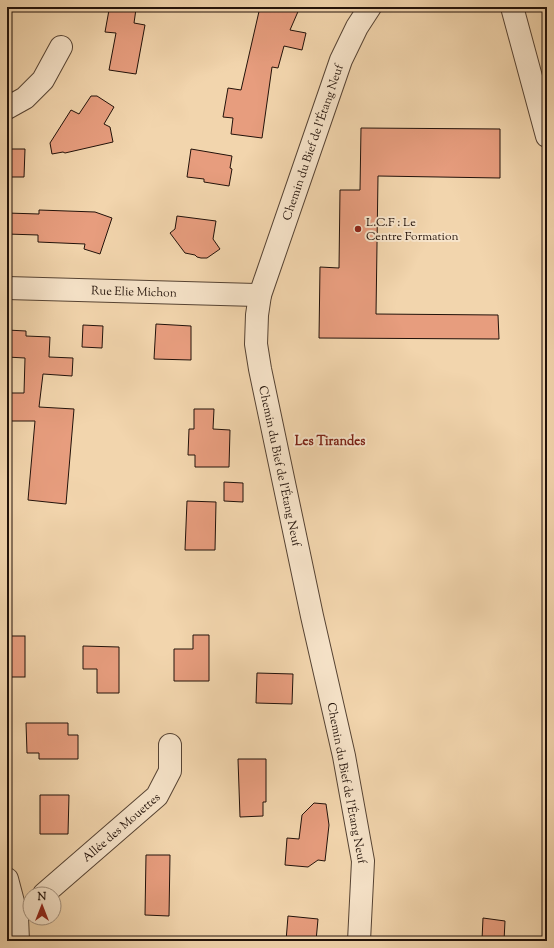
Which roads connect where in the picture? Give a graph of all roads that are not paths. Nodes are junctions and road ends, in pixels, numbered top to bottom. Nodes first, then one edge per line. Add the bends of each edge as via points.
1 (370, 7) edge
2 (512, 7) edge
3 (61, 47) dead end
4 (7, 108) edge
5 (547, 136) edge
6 (7, 288) edge
7 (260, 295) junction
8 (170, 745) dead end
9 (53, 886) edge
10 (8, 888) edge
11 (22, 909) edge
12 (22, 917) edge
13 (18, 941) edge
14 (358, 941) edge

1 - 7 street, Chemin du Bief de l'Étang Neuf via 341,60
2 - 5 street
3 - 4 street via 43,80 25,98
6 - 7 street, Rue Elie Michon
7 - 14 street, Chemin du Bief de l'Étang Neuf via 256,344 260,369 344,756 363,861
8 - 9 street, Allée des Mouettes via 170,771 157,796
10 - 11 street
12 - 13 street

